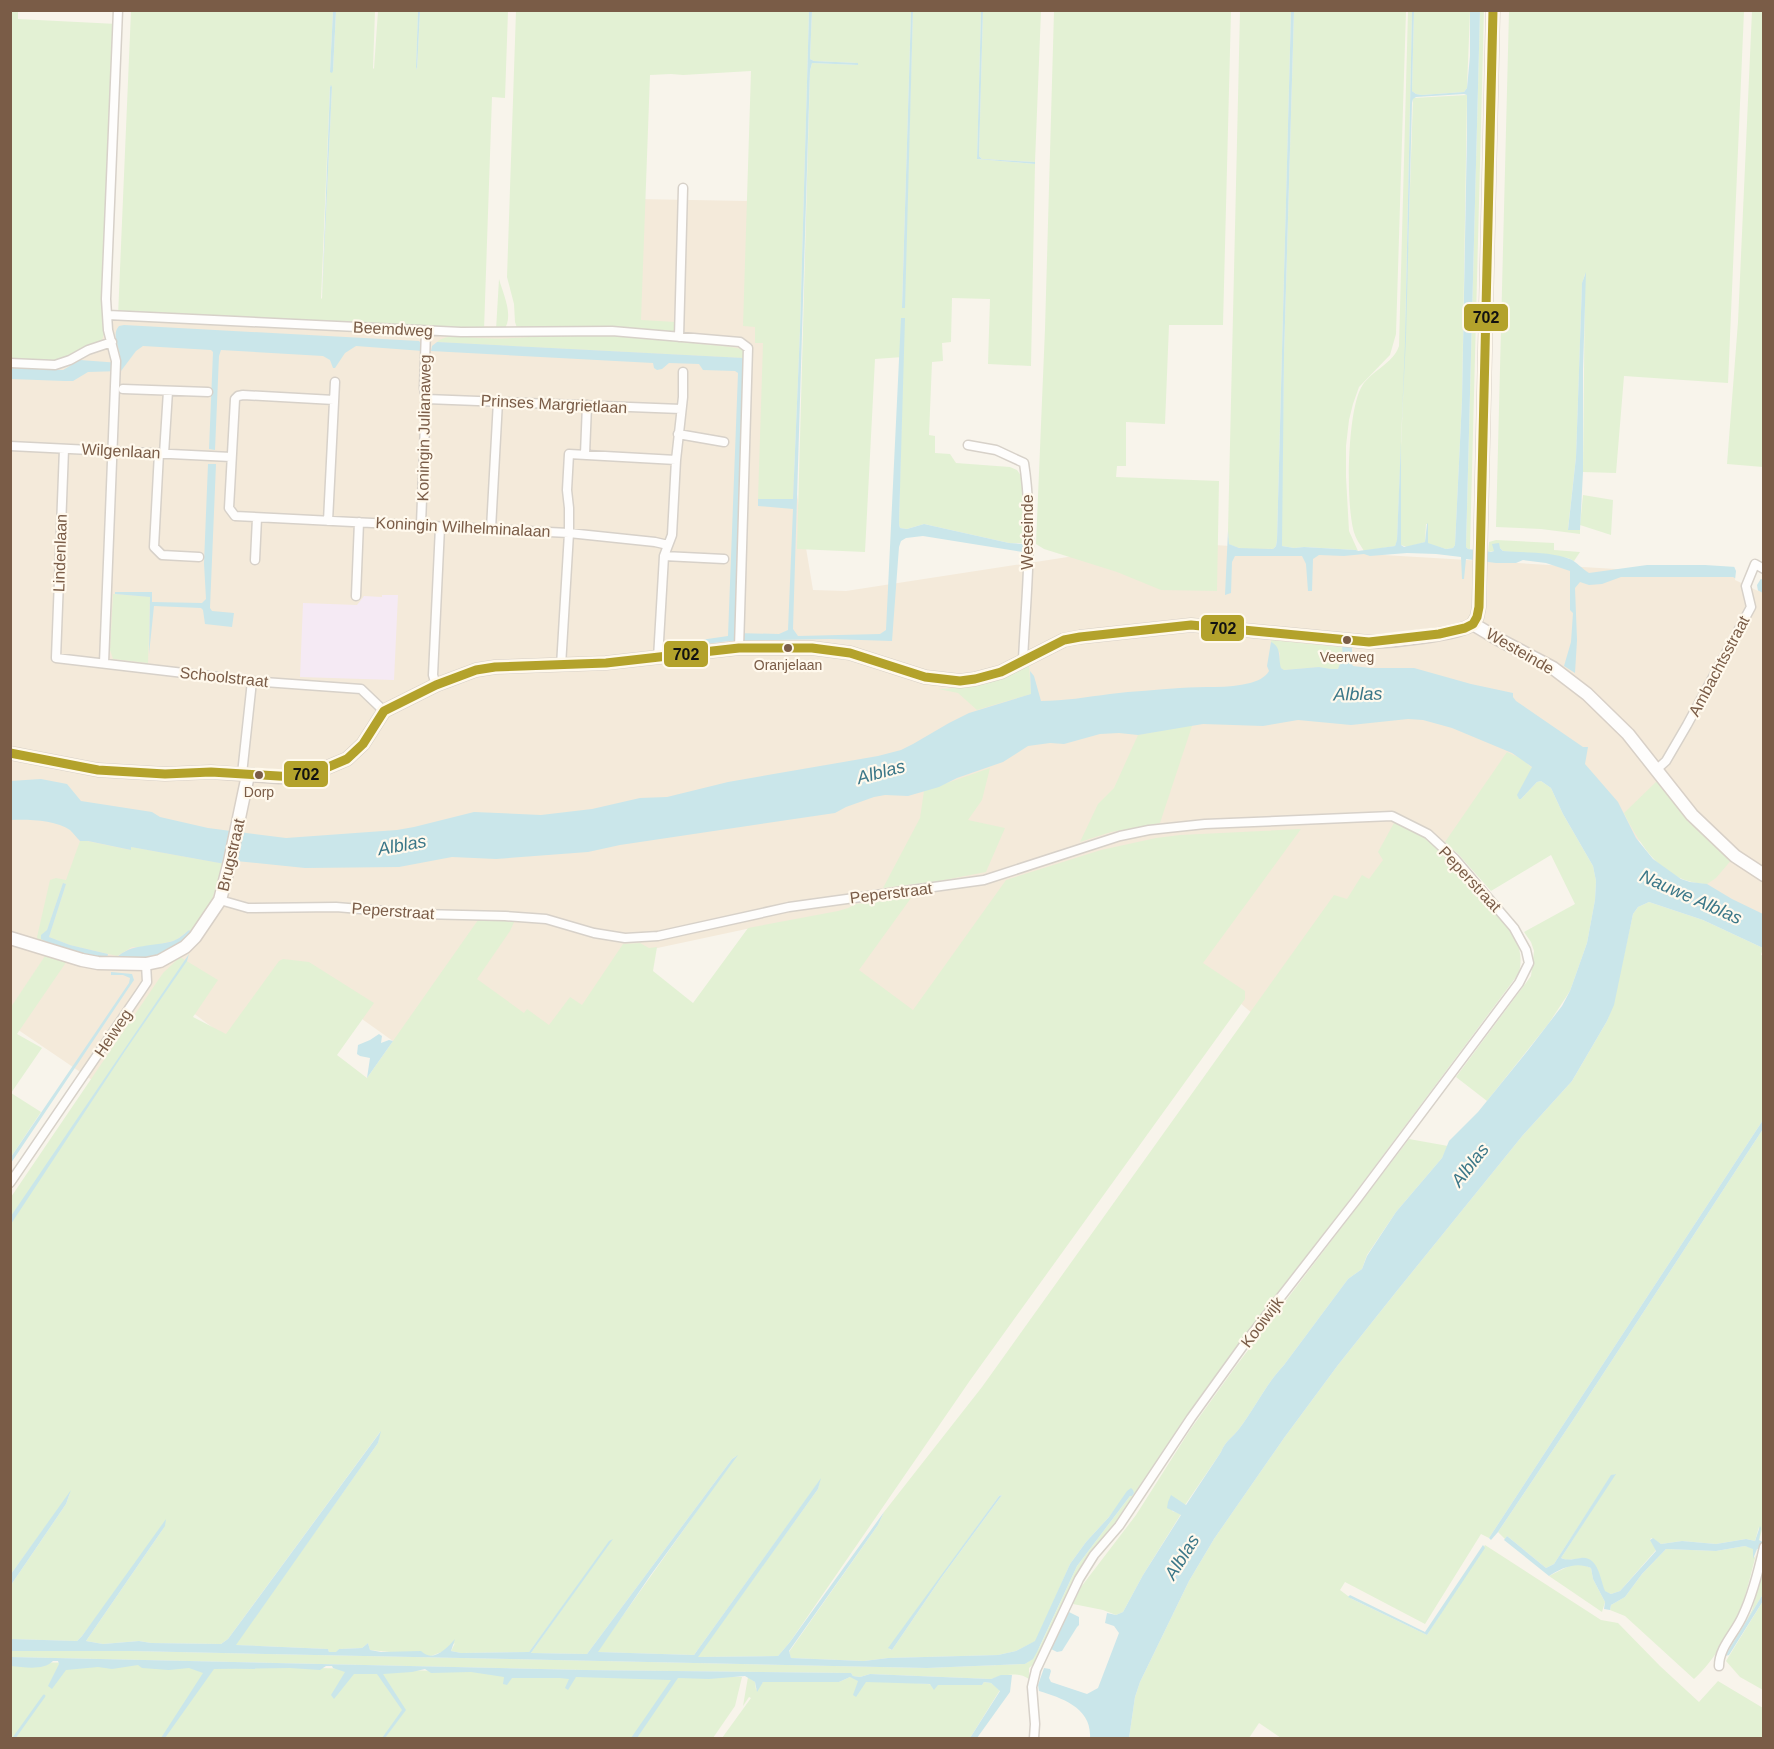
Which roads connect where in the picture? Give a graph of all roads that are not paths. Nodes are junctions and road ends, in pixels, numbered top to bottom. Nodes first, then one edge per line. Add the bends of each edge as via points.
1 (118, 10) edge
2 (1493, 10) edge
3 (683, 189) dead end
4 (108, 315) junction
5 (426, 331) junction
6 (679, 337) junction
7 (112, 342) junction
8 (10, 363) edge
9 (683, 372) dead end
10 (335, 382) dead end
11 (123, 389) dead end
12 (168, 391) junction
13 (208, 392) dead end
14 (426, 399) junction
15 (334, 400) junction
16 (498, 401) junction
17 (587, 405) junction
18 (681, 409) junction
19 (678, 434) junction
20 (724, 442) dead end
21 (968, 445) dead end
22 (10, 446) edge
23 (64, 449) junction
24 (112, 451) junction
25 (162, 454) junction
26 (585, 454) junction
27 (231, 457) junction
28 (676, 460) junction
29 (257, 518) junction
30 (328, 521) junction
31 (359, 522) junction
32 (421, 524) junction
33 (440, 527) junction
34 (491, 529) junction
35 (569, 533) junction
36 (668, 545) junction
37 (664, 556) junction
38 (199, 557) dead end
39 (724, 559) dead end
40 (255, 560) dead end
41 (1764, 569) edge
42 (356, 596) dead end
43 (1473, 624) junction
44 (739, 648) junction
45 (56, 658) joint
46 (658, 658) junction
47 (1023, 660) junction
48 (104, 663) junction
49 (561, 666) junction
50 (252, 681) junction
51 (436, 685) junction
52 (384, 711) junction
53 (10, 753) edge
54 (1656, 770) junction
55 (245, 775) junction
56 (1764, 874) edge
57 (220, 900) junction
58 (1514, 928) joint
59 (10, 938) edge
60 (146, 964) junction
61 (10, 1183) edge
62 (1763, 1550) edge
63 (1719, 1666) dead end
64 (1034, 1738) edge

1 - 4 street
2 - 43 street via 1478,614
3 - 6 street
4 - 5 street, Beemdweg
4 - 7 street
5 - 6 street, Beemdweg via 582,330
5 - 14 street, Koningin Julianaweg
6 - 44 street, Beemdweg via 740,342 748,348
7 - 8 street via 55,365
7 - 24 street via 116,361
9 - 18 street
10 - 15 street
11 - 12 street
12 - 13 street
12 - 25 street
14 - 16 street, Prinses Margrietlaan
14 - 32 street, Koningin Julianaweg
15 - 27 street via 238,396
15 - 30 street
16 - 17 street, Prinses Margrietlaan
16 - 34 street
17 - 18 street, Prinses Margrietlaan
17 - 26 street
18 - 19 street
19 - 20 street
19 - 28 street
21 - 47 street, Westeinde via 996,450 1024,463 1029,526
22 - 23 street, Wilgenlaan
23 - 24 street, Wilgenlaan
23 - 45 street, Lindenlaan
24 - 25 street, Wilgenlaan
24 - 48 street
25 - 27 street, Wilgenlaan
25 - 38 street via 154,547 162,555
26 - 28 street
26 - 35 street via 569,454
27 - 29 street, Koningin Wilhelminalaan via 231,513
28 - 36 street via 672,535
29 - 30 street, Koningin Wilhelminalaan
29 - 40 street
30 - 31 street, Koningin Wilhelminalaan
31 - 32 street, Koningin Wilhelminalaan
31 - 42 street
32 - 33 street, Koningin Wilhelminalaan
33 - 34 street, Koningin Wilhelminalaan
33 - 51 street via 433,675
34 - 35 street, Koningin Wilhelminalaan
35 - 36 street, Koningin Wilhelminalaan
35 - 49 street
36 - 37 street
37 - 39 street
37 - 46 street
41 - 54 street, Ambachtsstraat via 1755,564 1750,572 1746,586 1751,606 1677,743
43 - 47 street, Westeinde via 1447,632 1369,642 1191,625 1072,639
43 - 54 street, Westeinde via 1553,668 1587,694 1628,734
44 - 46 street, Westeinde
44 - 47 street, Westeinde via 826,649 924,677 960,681 1001,672
45 - 48 street, Schoolstraat
46 - 49 street, Westeinde
48 - 50 street, Schoolstraat
49 - 51 street, Westeinde via 495,667
50 - 52 street, Schoolstraat via 361,689
50 - 55 street
51 - 52 street, Westeinde
52 - 55 street via 356,752 337,764 295,777
53 - 55 street via 98,770
54 - 56 street, Westeinde via 1692,815 1735,856
55 - 57 street, Brugstraat via 238,827
57 - 58 street, Peperstraat via 248,908 336,907 546,919 625,938 658,936 789,907 984,880 1149,830 1392,816 1428,834 1455,858
57 - 60 street via 185,947
58 - 64 street, Kooiwijk via 1528,963 1518,982 1248,1340 1079,1579 1036,1670 1032,1687
59 - 60 street via 82,960
60 - 61 street, Heiweg via 147,982 141,992
62 - 63 street via 1749,1602 1721,1653

